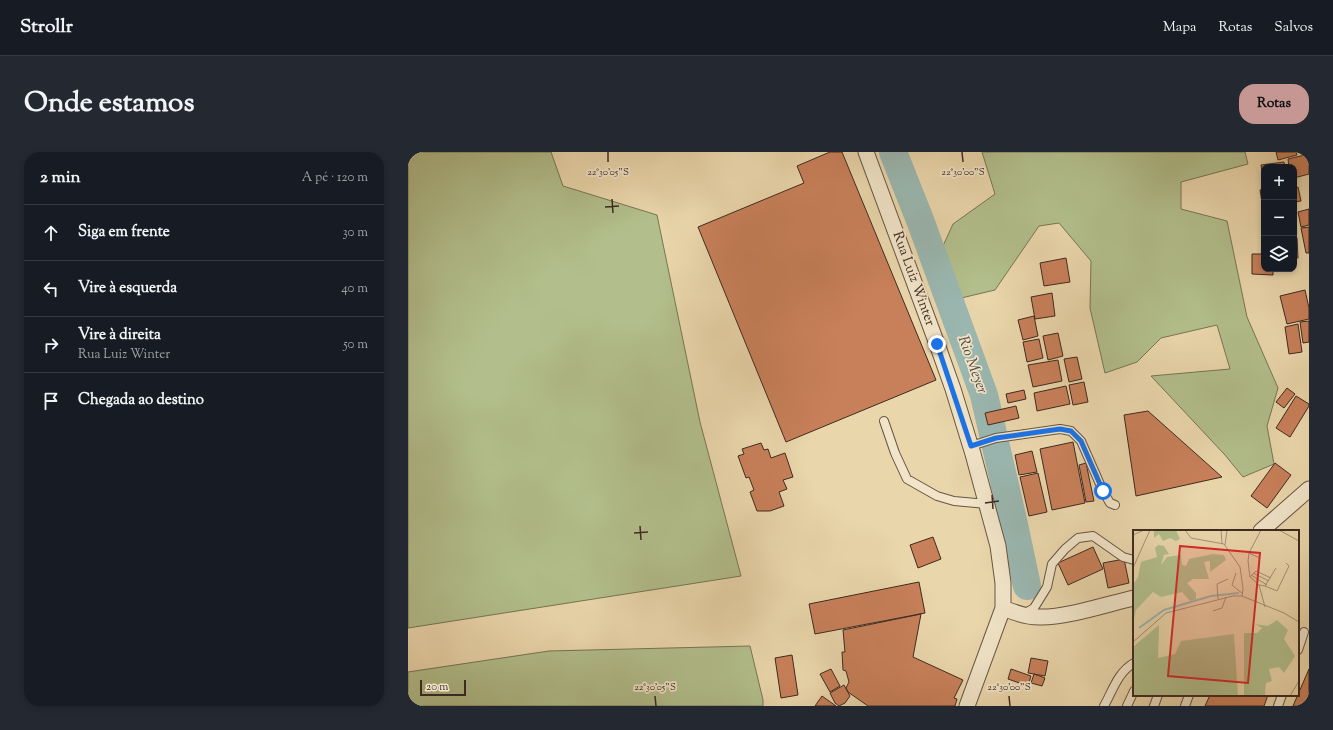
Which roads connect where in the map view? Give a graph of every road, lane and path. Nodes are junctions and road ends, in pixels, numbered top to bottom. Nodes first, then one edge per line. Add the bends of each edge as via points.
1 (866, 152) edge
2 (884, 421) dead end
3 (971, 446) junction
4 (1309, 489) edge
5 (987, 504) junction
6 (1115, 505) dead end
7 (1261, 530) edge
8 (1133, 560) edge
9 (1133, 598) edge
10 (1003, 608) junction
11 (1022, 615) junction
12 (1304, 632) edge
13 (1299, 647) edge
14 (1133, 664) edge
15 (1133, 693) edge
16 (1158, 696) edge
17 (1189, 696) edge
18 (1282, 696) edge
19 (967, 706) edge
20 (1104, 706) edge
21 (1127, 706) edge
22 (1154, 706) edge
23 (1185, 706) edge
24 (1278, 706) edge

1 - 3 street, Rua Luiz Winter via 937,344
2 - 5 lane via 907,478 938,496 954,501
3 - 5 street, Rua Luiz Winter
3 - 6 lane via 996,438 1060,429 1071,431 1081,441 1103,491 1110,503
4 - 7 street
5 - 10 street, Rua Luiz Winter via 998,546 1003,583
8 - 11 lane via 1123,557 1093,536 1078,538 1052,564 1047,587 1034,608
9 - 11 street via 1056,616
10 - 11 street
10 - 19 street, Rua Luiz Winter
12 - 13 lane
14 - 20 lane via 1124,669
15 - 21 lane
16 - 22 lane
17 - 23 lane
18 - 24 lane

